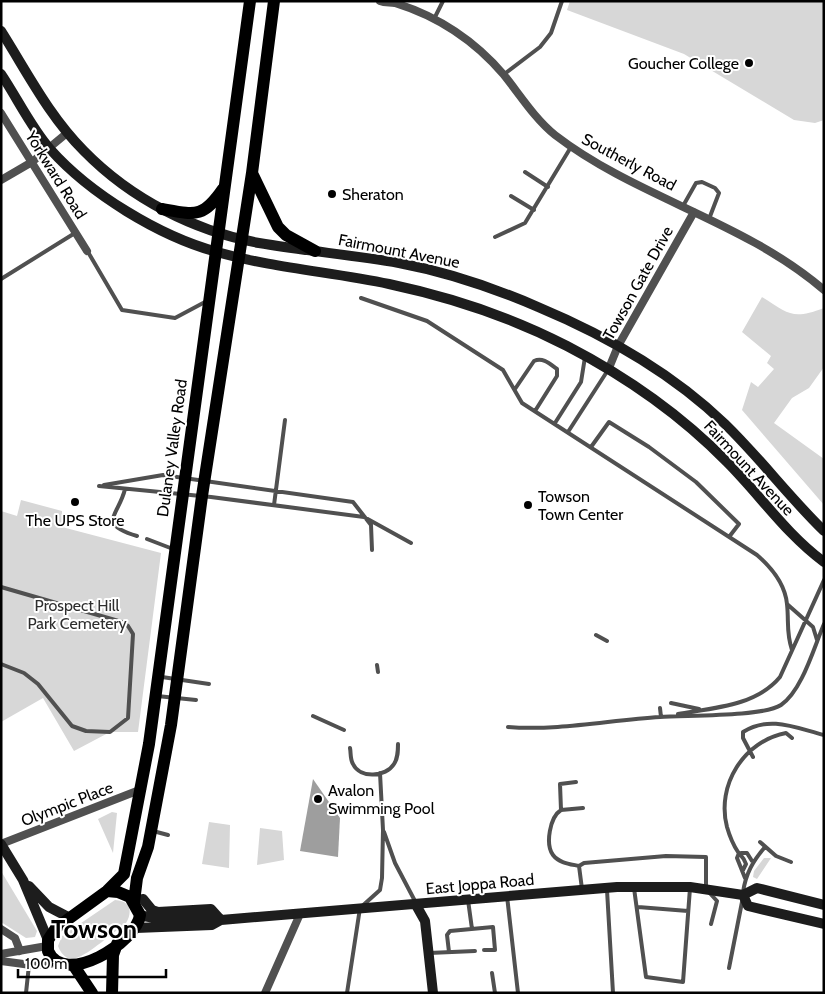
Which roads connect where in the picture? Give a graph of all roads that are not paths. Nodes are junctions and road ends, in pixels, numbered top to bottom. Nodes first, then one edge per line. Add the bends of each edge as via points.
1 (250, 1) edge
2 (274, 1) edge
3 (380, 1) edge
4 (442, 1) edge
5 (562, 1) edge
6 (392, 2) edge
7 (434, 20) junction
8 (1, 31) edge
9 (1, 74) edge
10 (503, 75) junction
11 (1, 112) edge
12 (67, 133) junction
13 (571, 147) junction
14 (49, 148) junction
15 (32, 162) junction
16 (252, 172) junction
17 (525, 172) dead end
18 (1, 180) edge
19 (225, 187) junction
20 (548, 187) junction
21 (511, 196) dead end
22 (683, 206) junction
23 (162, 209) junction
24 (534, 210) junction
25 (694, 212) junction
26 (709, 219) junction
27 (75, 232) junction
28 (218, 233) junction
29 (495, 238) dead end
30 (242, 239) junction
31 (87, 251) joint
32 (315, 251) junction
33 (216, 252) junction
34 (239, 257) junction
35 (1, 279) edge
36 (824, 290) edge
37 (361, 298) dead end
38 (209, 299) junction
39 (618, 346) junction
40 (585, 355) junction
41 (609, 368) junction
42 (515, 389) junction
43 (535, 411) junction
44 (285, 420) dead end
45 (554, 423) junction
46 (568, 432) junction
47 (592, 447) junction
48 (185, 477) junction
49 (204, 480) junction
50 (126, 489) junction
51 (276, 490) junction
52 (182, 494) junction
53 (202, 496) junction
54 (274, 505) junction
55 (364, 517) junction
56 (824, 532) edge
57 (137, 536) dead end
58 (729, 537) junction
59 (147, 539) dead end
60 (411, 543) dead end
61 (175, 550) junction
62 (372, 550) dead end
63 (824, 562) edge
64 (824, 580) edge
65 (1, 587) edge
66 (787, 604) junction
67 (805, 620) junction
68 (824, 624) edge
69 (596, 635) dead end
70 (817, 640) junction
71 (607, 641) dead end
72 (792, 650) junction
73 (1, 664) edge
74 (377, 665) dead end
75 (378, 672) dead end
76 (158, 676) junction
77 (177, 680) junction
78 (209, 684) dead end
79 (155, 696) junction
80 (175, 698) junction
81 (196, 700) dead end
82 (671, 702) dead end
83 (660, 708) dead end
84 (701, 710) junction
85 (313, 716) dead end
86 (661, 717) junction
87 (508, 726) dead end
88 (344, 730) dead end
89 (824, 735) edge
90 (792, 738) dead end
91 (398, 744) dead end
92 (350, 748) dead end
93 (753, 757) dead end
94 (380, 773) junction
95 (576, 782) dead end
96 (142, 790) junction
97 (583, 808) dead end
98 (561, 810) junction
99 (383, 830) junction
100 (151, 831) junction
101 (168, 834) dead end
102 (760, 842) dead end
103 (1, 844) edge
104 (743, 847) dead end
105 (764, 847) junction
106 (738, 852) junction
107 (752, 861) junction
108 (791, 862) dead end
109 (579, 866) junction
110 (745, 878) junction
111 (23, 880) junction
112 (633, 886) junction
113 (690, 887) junction
114 (606, 888) junction
115 (582, 889) junction
116 (706, 889) junction
117 (107, 891) junction
118 (743, 895) junction
119 (506, 896) junction
120 (468, 900) junction
121 (416, 905) junction
122 (824, 905) edge
123 (139, 907) junction
124 (638, 907) junction
125 (360, 908) junction
126 (688, 911) junction
127 (300, 914) junction
128 (70, 918) junction
129 (220, 920) junction
130 (711, 924) dead end
131 (824, 924) edge
132 (136, 928) junction
133 (1, 930) edge
134 (457, 930) junction
135 (469, 931) junction
136 (457, 936) dead end
137 (48, 943) junction
138 (117, 944) junction
139 (486, 944) dead end
140 (469, 945) dead end
141 (458, 946) dead end
142 (20, 951) junction
143 (469, 951) junction
144 (475, 951) dead end
145 (448, 952) junction
146 (458, 952) junction
147 (429, 953) junction
148 (1, 954) edge
149 (1, 961) edge
150 (58, 963) junction
151 (29, 965) junction
152 (74, 966) junction
153 (729, 968) dead end
154 (492, 973) dead end
155 (26, 993) edge
156 (92, 993) edge
157 (112, 993) edge
158 (265, 993) edge
159 (347, 993) edge
160 (433, 993) edge
161 (495, 993) edge
162 (518, 993) edge
163 (614, 993) edge

1 - 19 main road, Dulaney Valley Road
2 - 16 main road
3 - 6 street, Southerly Road
4 - 7 lane
5 - 10 lane via 551,33 540,47
6 - 7 street, Southerly Road
7 - 10 street, Southerly Road via 466,38
8 - 12 main road, Fairmount Avenue
9 - 14 main road, Fairmount Avenue
10 - 13 street, Southerly Road via 536,116
11 - 15 street, Yorkward Road
12 - 14 street
12 - 23 main road, Fairmount Avenue via 100,167
13 - 20 lane
13 - 22 street, Southerly Road
14 - 15 street
14 - 33 main road, Fairmount Avenue via 114,202 152,225
15 - 18 street
15 - 27 street, Yorkward Road
16 - 30 main road
16 - 32 main road via 278,227
17 - 20 lane
19 - 23 main road via 212,205 200,213 192,215
19 - 28 main road, Dulaney Valley Road
20 - 24 lane
21 - 24 lane
22 - 25 street, Southerly Road
22 - 26 lane via 696,183 715,188 719,193
23 - 28 main road, Fairmount Avenue
24 - 29 lane via 525,224
25 - 26 street, Southerly Road
25 - 39 street, Towson Gate Drive
26 - 36 street, Southerly Road via 777,254
27 - 31 street, Yorkward Road
27 - 35 lane
28 - 30 main road, Fairmount Avenue
28 - 33 main road, Dulaney Valley Road
30 - 32 main road, Fairmount Avenue
30 - 34 main road
31 - 38 lane via 122,310 175,318
32 - 39 main road, Fairmount Avenue via 401,264 455,277 538,306
33 - 34 main road, Fairmount Avenue
33 - 38 main road, Dulaney Valley Road
34 - 40 main road, Fairmount Avenue via 386,283 449,299 498,315
34 - 49 main road
37 - 42 lane via 427,321 503,370
38 - 48 main road, Dulaney Valley Road
39 - 41 street, Towson Gate Drive
39 - 56 main road, Fairmount Avenue via 680,386 724,422
40 - 41 main road, Fairmount Avenue
40 - 45 lane via 581,382
41 - 46 lane
41 - 63 main road, Fairmount Avenue via 709,444 746,481 783,526
42 - 43 lane via 522,403
42 - 43 lane via 534,361 545,361 557,369 557,376
43 - 45 lane
44 - 51 lane
45 - 46 lane
46 - 47 lane
47 - 58 lane
47 - 58 lane via 609,422 649,447 696,482 739,524
48 - 49 lane
48 - 50 lane via 163,474 99,486
48 - 52 main road, Dulaney Valley Road
49 - 51 lane
49 - 53 main road
50 - 52 lane
50 - 57 lane via 122,503 115,508 113,520 122,532
51 - 54 lane
51 - 55 lane via 353,502
52 - 53 lane
52 - 61 main road, Dulaney Valley Road
53 - 54 lane
53 - 77 main road
54 - 55 lane
55 - 60 lane
55 - 62 lane via 371,525
58 - 66 lane via 772,569
59 - 61 lane
61 - 76 main road, Dulaney Valley Road
64 - 67 lane
65 - 73 lane via 128,626 133,634 128,718 110,732 86,731 72,726 38,684 24,673
66 - 67 lane
66 - 72 lane via 787,636
67 - 70 lane via 813,627
67 - 72 lane
68 - 70 lane
69 - 71 lane
70 - 86 lane via 798,686 781,705 726,714
72 - 84 lane via 772,687 755,698
74 - 75 lane
76 - 77 lane
76 - 79 main road, Dulaney Valley Road
77 - 78 lane
77 - 80 main road
79 - 80 lane
79 - 96 main road, Dulaney Valley Road
80 - 81 lane
80 - 100 main road
82 - 84 lane
83 - 86 lane
84 - 86 lane
85 - 88 lane
86 - 87 lane via 546,727
89 - 93 lane via 786,723 752,726 743,732 743,738
90 - 106 lane via 786,733 761,742 738,763 725,805 727,827
91 - 94 lane via 393,766
92 - 94 lane via 353,766 359,771
94 - 99 lane
95 - 98 lane via 560,784
96 - 103 street, Olympic Place
96 - 117 main road, Dulaney Valley Road via 124,874
97 - 98 lane
98 - 109 lane via 553,820 550,847 565,864
99 - 121 lane
99 - 125 lane via 380,890
100 - 101 lane
100 - 123 main road via 138,878
102 - 105 lane
103 - 111 main road
104 - 106 lane
105 - 107 lane via 760,857
105 - 108 lane
106 - 107 lane via 747,853
106 - 110 lane via 737,858
107 - 110 lane
109 - 115 lane
109 - 116 lane via 666,856 706,857
110 - 118 lane
111 - 128 main road via 49,907
111 - 137 main road
112 - 113 main road, East Joppa Road
112 - 114 main road, East Joppa Road
112 - 124 lane
113 - 116 main road, East Joppa Road
113 - 126 lane
114 - 115 main road, East Joppa Road
114 - 163 lane
115 - 119 main road, East Joppa Road
116 - 118 main road, East Joppa Road
116 - 130 lane via 717,901
117 - 123 main road via 128,894
117 - 128 main road, Dulaney Valley Road
118 - 122 main road, East Joppa Road via 757,888
118 - 131 main road, East Joppa Road via 748,906
118 - 153 lane
119 - 120 main road, East Joppa Road
119 - 162 lane
120 - 121 main road, East Joppa Road
120 - 135 lane
121 - 125 main road, East Joppa Road
121 - 147 main road via 425,921
123 - 129 main road, East Joppa Road via 165,920 212,917
123 - 129 main road via 158,912 211,909
123 - 132 main road
124 - 126 lane
124 - 126 lane via 646,977 683,982
125 - 127 main road, East Joppa Road
125 - 159 lane
127 - 129 main road, East Joppa Road
127 - 158 street
128 - 137 main road, Dulaney Valley Road via 56,928
129 - 132 main road, East Joppa Road via 212,925
132 - 138 main road
133 - 142 street via 15,938
134 - 135 lane
134 - 136 lane
134 - 145 lane via 447,935
135 - 139 lane via 493,927 495,950 485,950
137 - 142 street
137 - 150 main road via 50,955
138 - 152 main road
138 - 157 main road via 113,954
140 - 143 lane
141 - 146 lane
142 - 148 street
143 - 144 lane
143 - 146 lane
145 - 146 lane
145 - 147 lane
147 - 160 main road
149 - 151 street
150 - 151 street
150 - 152 main road
151 - 155 lane
152 - 156 main road
154 - 161 lane

